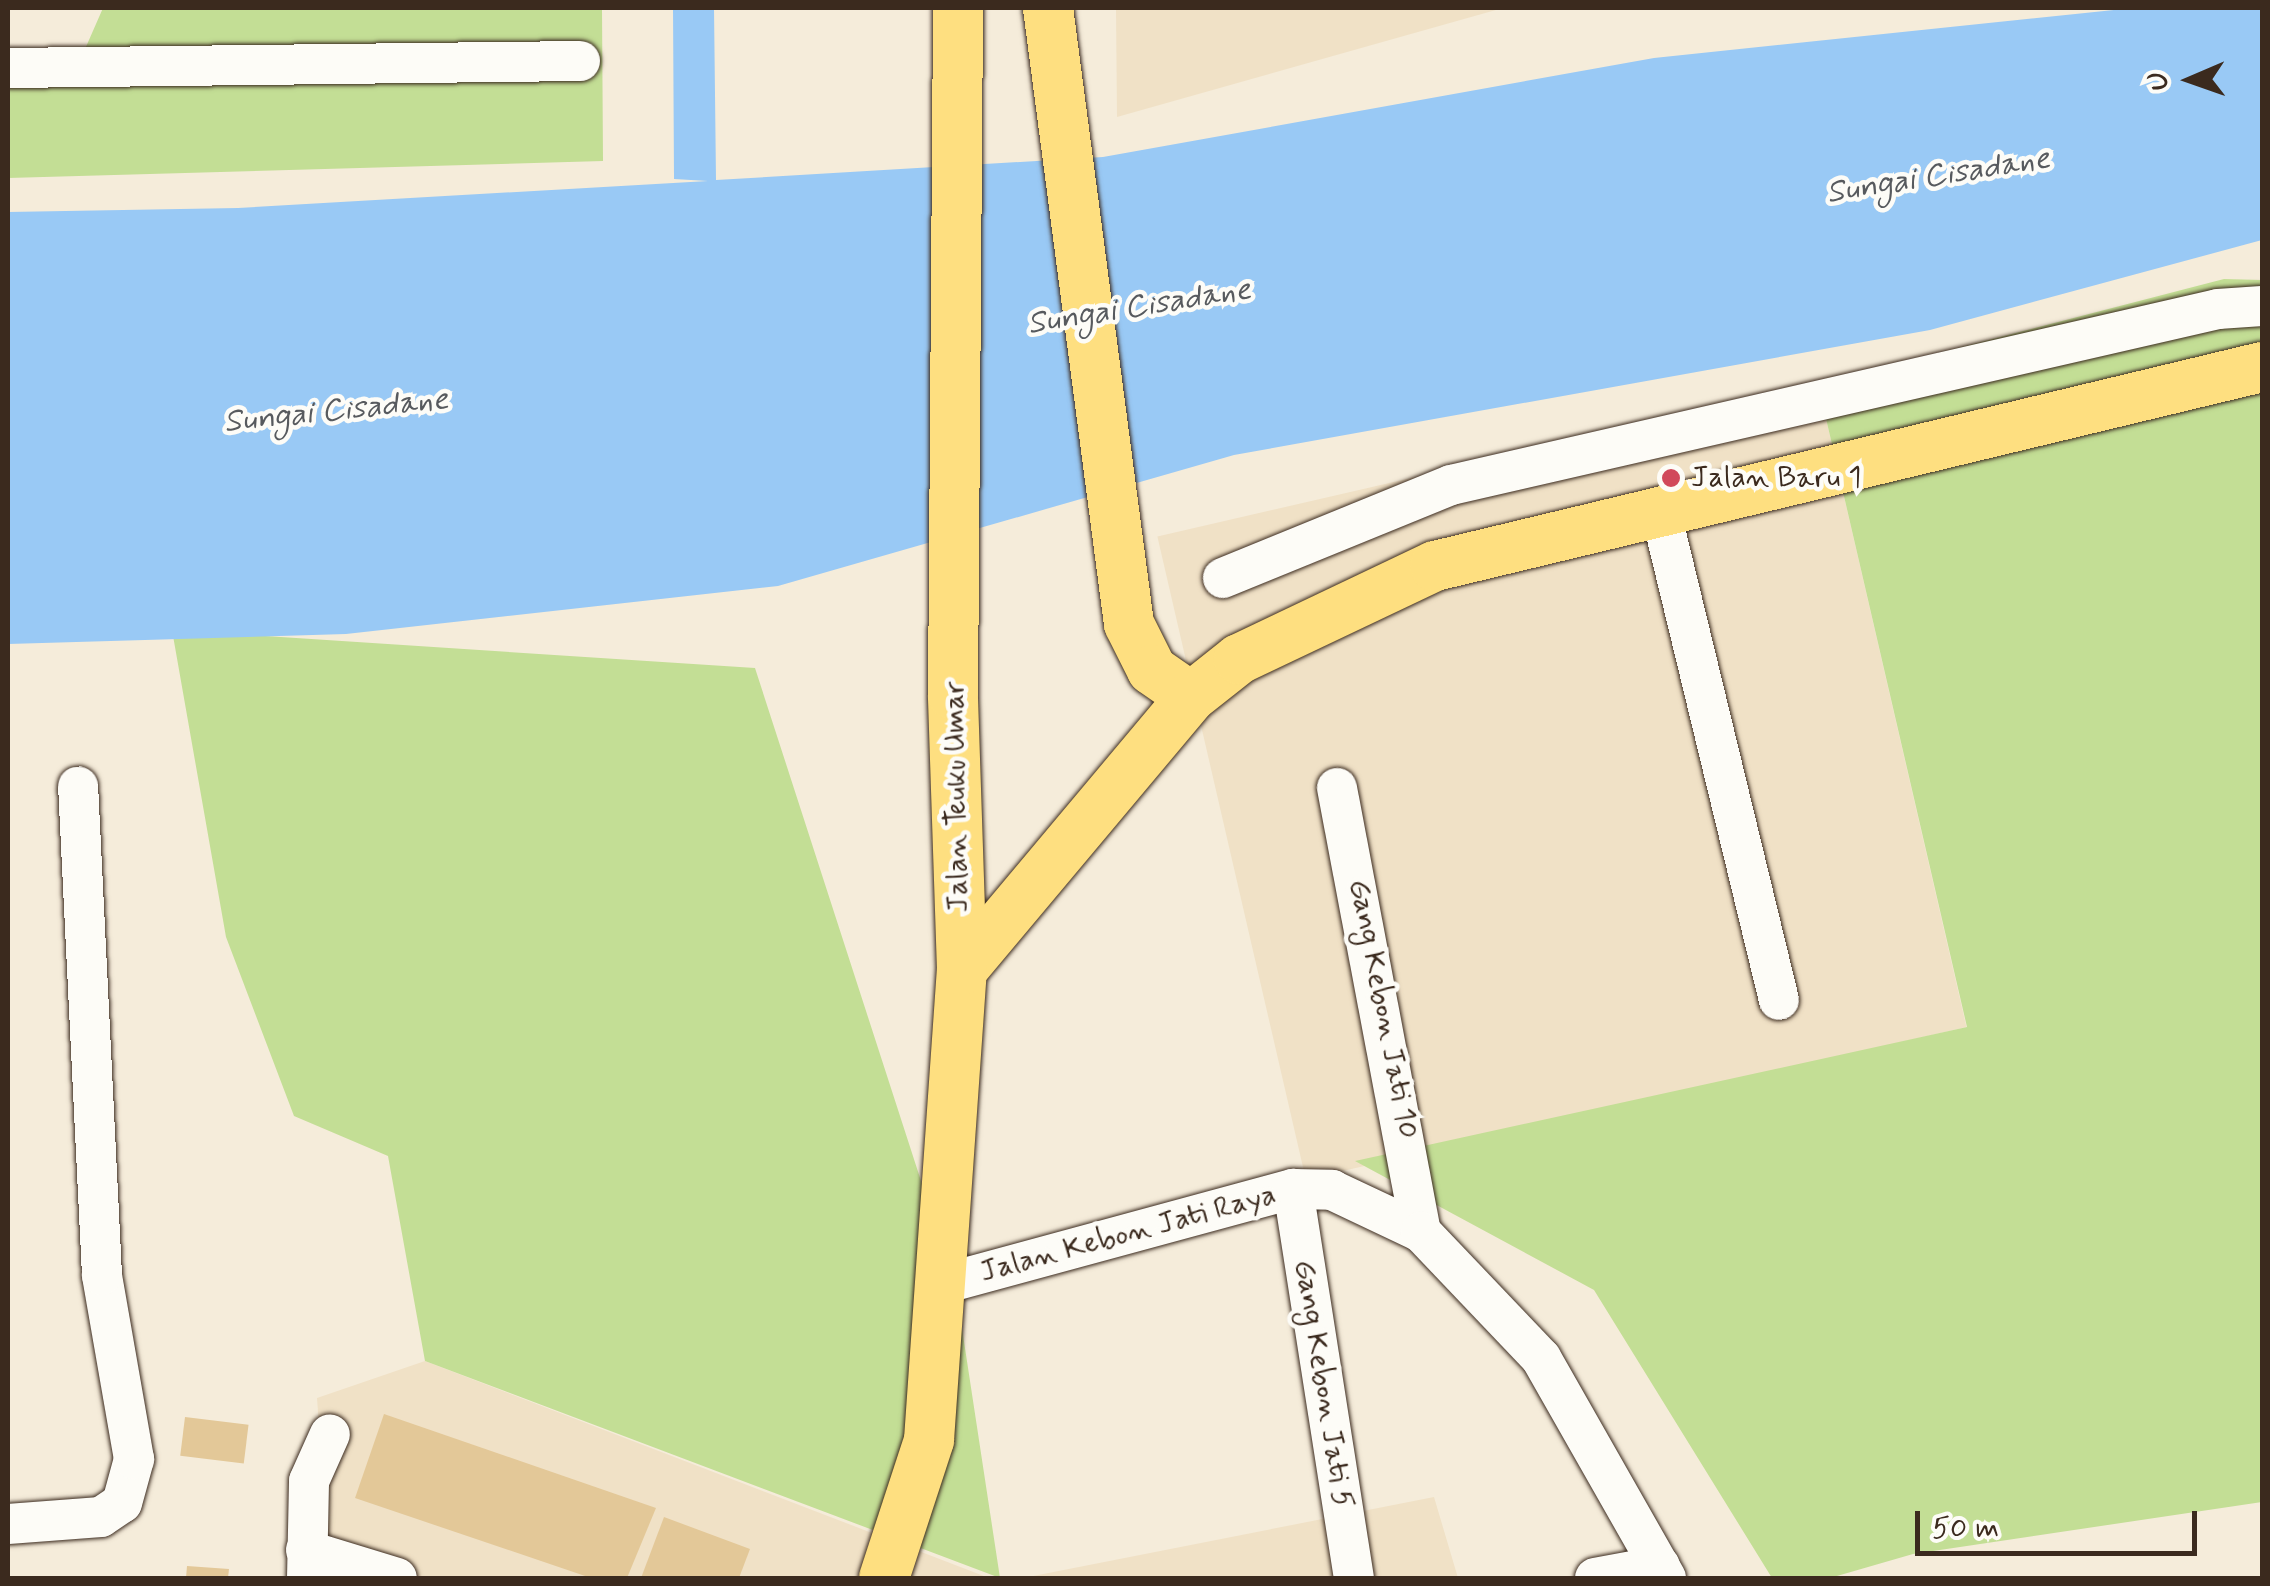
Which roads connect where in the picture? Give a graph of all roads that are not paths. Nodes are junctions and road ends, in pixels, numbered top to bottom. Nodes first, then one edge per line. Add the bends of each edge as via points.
1 (958, 8) edge
2 (1051, 21) edge
3 (580, 60) dead end
4 (8, 68) edge
5 (2262, 306) edge
6 (2262, 367) edge
7 (1660, 508) junction
8 (1223, 578) dead end
9 (1192, 697) junction
10 (78, 787) dead end
11 (1336, 788) dead end
12 (962, 970) junction
13 (1779, 1000) dead end
14 (1293, 1189) junction
15 (1421, 1232) junction
16 (939, 1285) junction
17 (330, 1434) dead end
18 (8, 1524) edge
19 (307, 1564) edge
20 (1663, 1572) edge
21 (397, 1578) edge
22 (884, 1578) edge
23 (1354, 1578) edge
24 (1594, 1578) edge

1 - 12 main road, Jalan Teuku Umar via 953,695
2 - 9 main road via 1135,646 1152,670
3 - 4 street
5 - 8 street via 2199,314 1451,485
6 - 7 main road
7 - 9 main road via 1435,566 1239,659
7 - 13 street
9 - 12 main road
10 - 18 street via 102,1274 134,1459 122,1504 101,1517
11 - 15 street, Gang Kebon Jati 10
12 - 16 main road, Jalan Teuku Umar
14 - 15 street, Jalan Kebon Jati Raya via 1332,1190
14 - 16 street, Jalan Kebon Jati Raya
14 - 23 street, Gang Kebon Jati 5
15 - 20 street, Jalan Kebon Jati Raya via 1541,1358
16 - 22 main road, Jalan Teuku Umar via 928,1440
17 - 19 street via 309,1481
19 - 21 street
20 - 24 street

